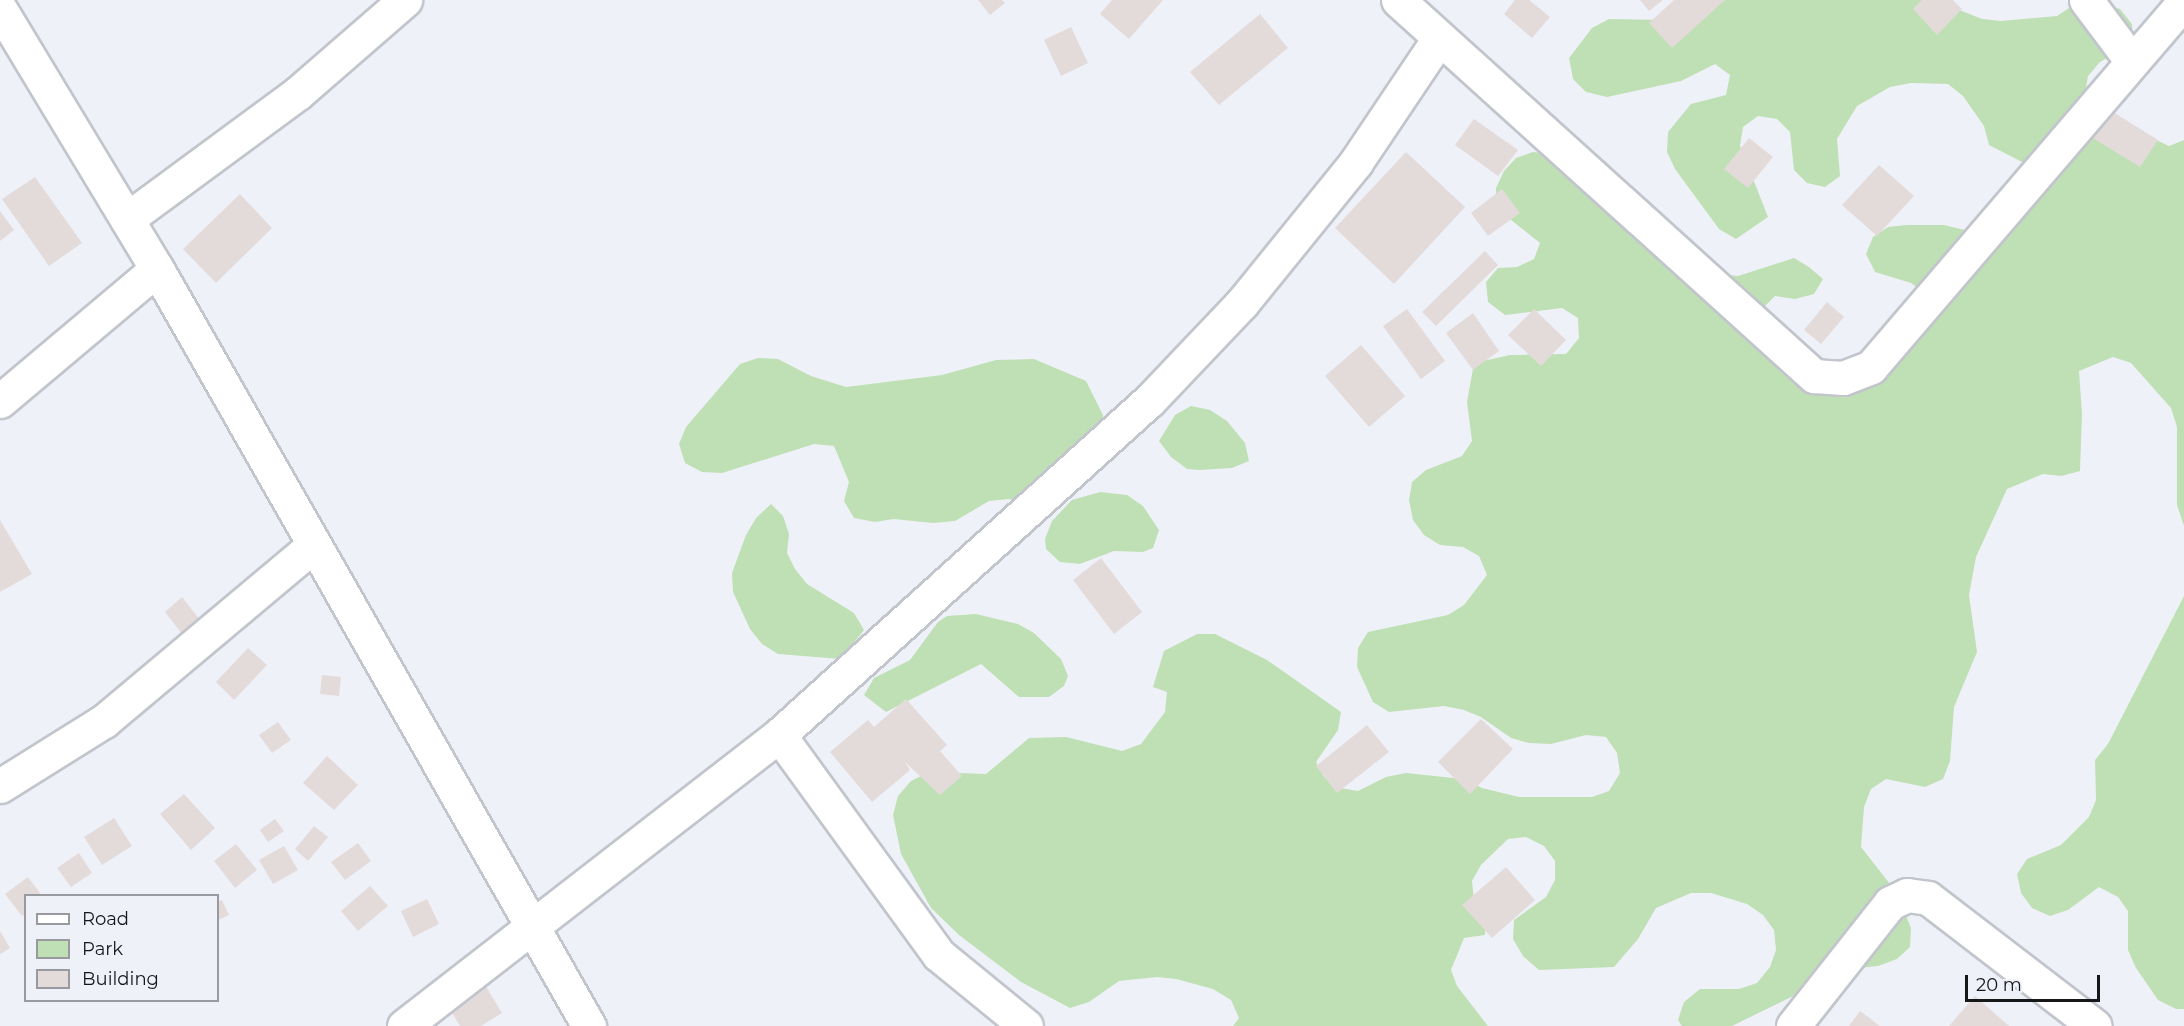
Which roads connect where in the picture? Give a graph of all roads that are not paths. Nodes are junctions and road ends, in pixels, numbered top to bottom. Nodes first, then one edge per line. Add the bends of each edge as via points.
1 (405, 0) edge
2 (1398, 0) edge
3 (2086, 0) edge
4 (2184, 2) edge
5 (0, 9) edge
6 (1438, 40) junction
7 (2131, 60) junction
8 (127, 219) junction
9 (158, 269) junction
10 (0, 401) edge
11 (314, 545) junction
12 (779, 735) junction
13 (0, 786) edge
14 (533, 927) junction
15 (404, 1026) edge
16 (589, 1026) edge
17 (1026, 1026) edge
18 (1793, 1026) edge
19 (2095, 1026) edge

1 - 8 street via 298,93
2 - 6 street
3 - 7 street
4 - 7 street
5 - 8 street
6 - 7 street via 1815,376 1843,378 1871,367
6 - 12 street via 1356,162 1242,303 1180,369
8 - 9 street
9 - 10 street
9 - 11 street
11 - 13 street via 104,721
11 - 14 street
12 - 14 street
12 - 17 street via 939,955
14 - 15 street
14 - 16 street
18 - 19 street via 1890,903 1907,895 1928,898

